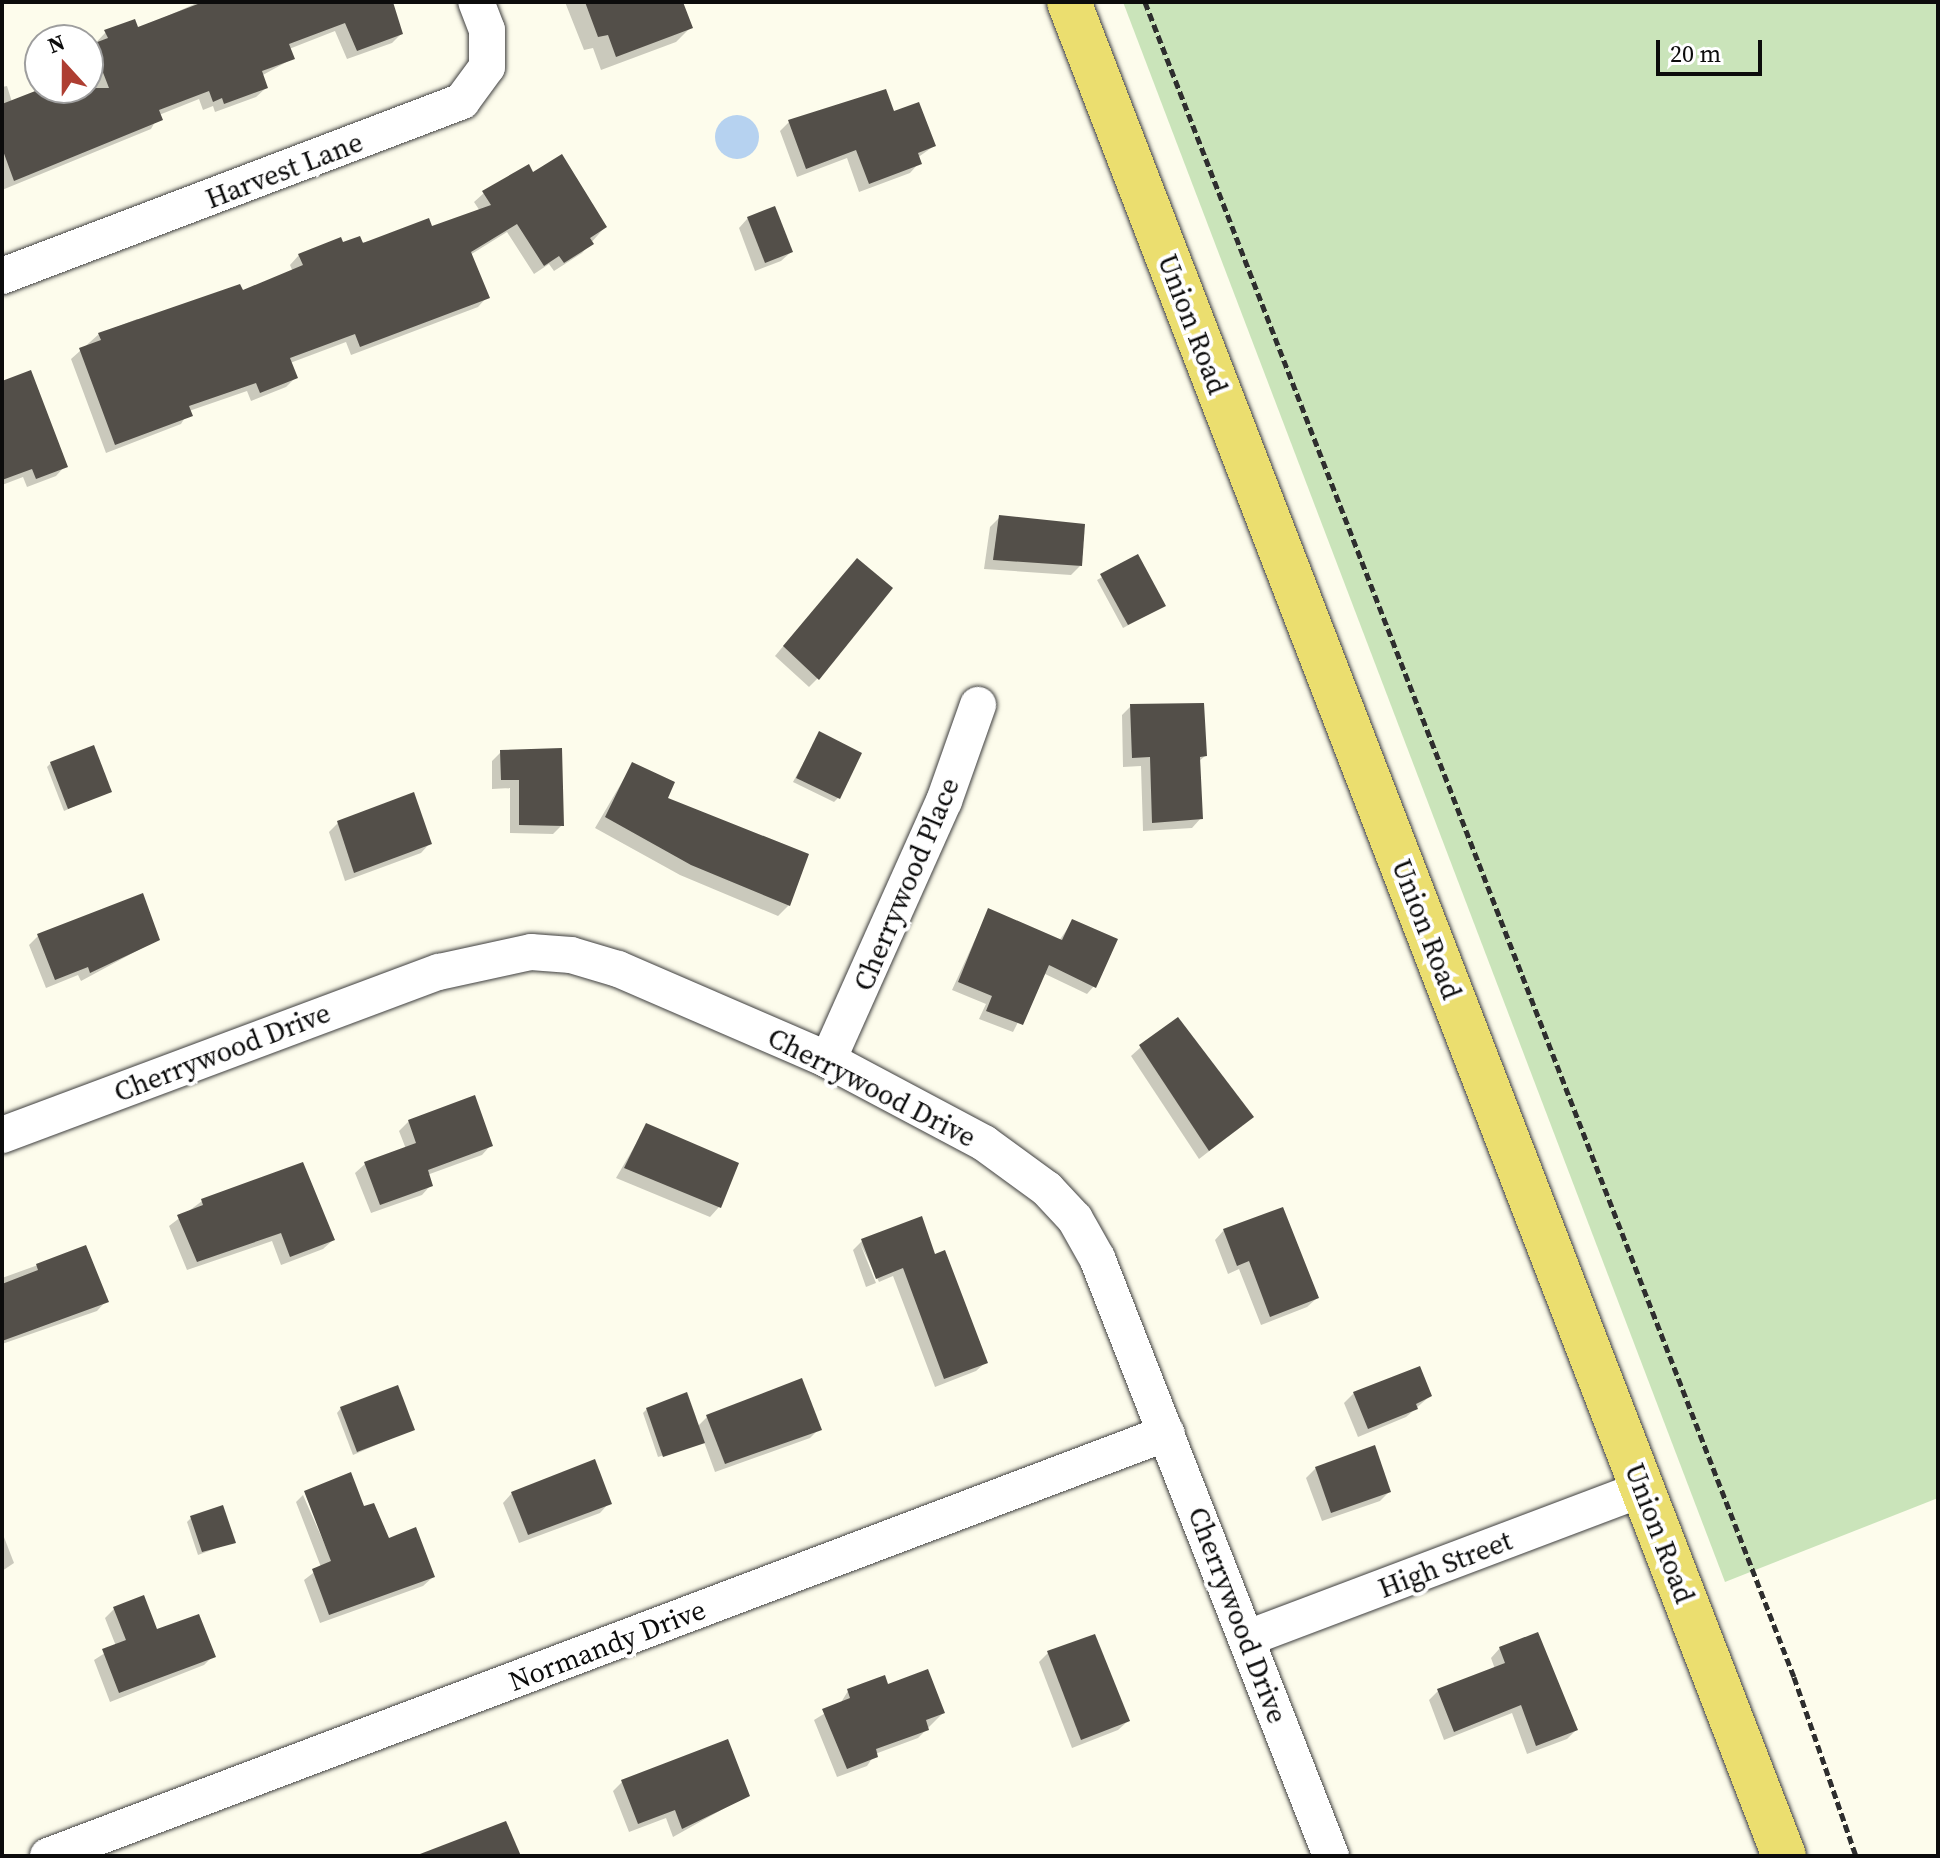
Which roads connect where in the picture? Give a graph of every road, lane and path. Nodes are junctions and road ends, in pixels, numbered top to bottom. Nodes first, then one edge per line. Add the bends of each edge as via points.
1 (476, 2) edge
2 (1069, 2) edge
3 (1145, 2) edge
4 (2, 276) edge
5 (978, 705) dead end
6 (828, 1060) junction
7 (2, 1135) edge
8 (1167, 1433) junction
9 (1643, 1489) junction
10 (1248, 1638) junction
11 (48, 1856) edge
12 (1331, 1856) edge
13 (1784, 1856) edge
14 (1856, 1856) edge

1 - 4 street, Harvest Lane via 487,30 487,67 462,101
2 - 9 main road, Union Road
3 - 14 path via 1794,1677
5 - 6 street, Cherrywood Place via 944,801
6 - 7 street, Cherrywood Drive via 618,969 571,955 531,952 439,972
6 - 8 street, Cherrywood Drive via 984,1143 1021,1168 1075,1219 1097,1258
8 - 10 street, Cherrywood Drive
8 - 11 street, Normandy Drive
9 - 10 street, High Street
9 - 13 main road, Union Road
10 - 12 street, Cherrywood Drive

